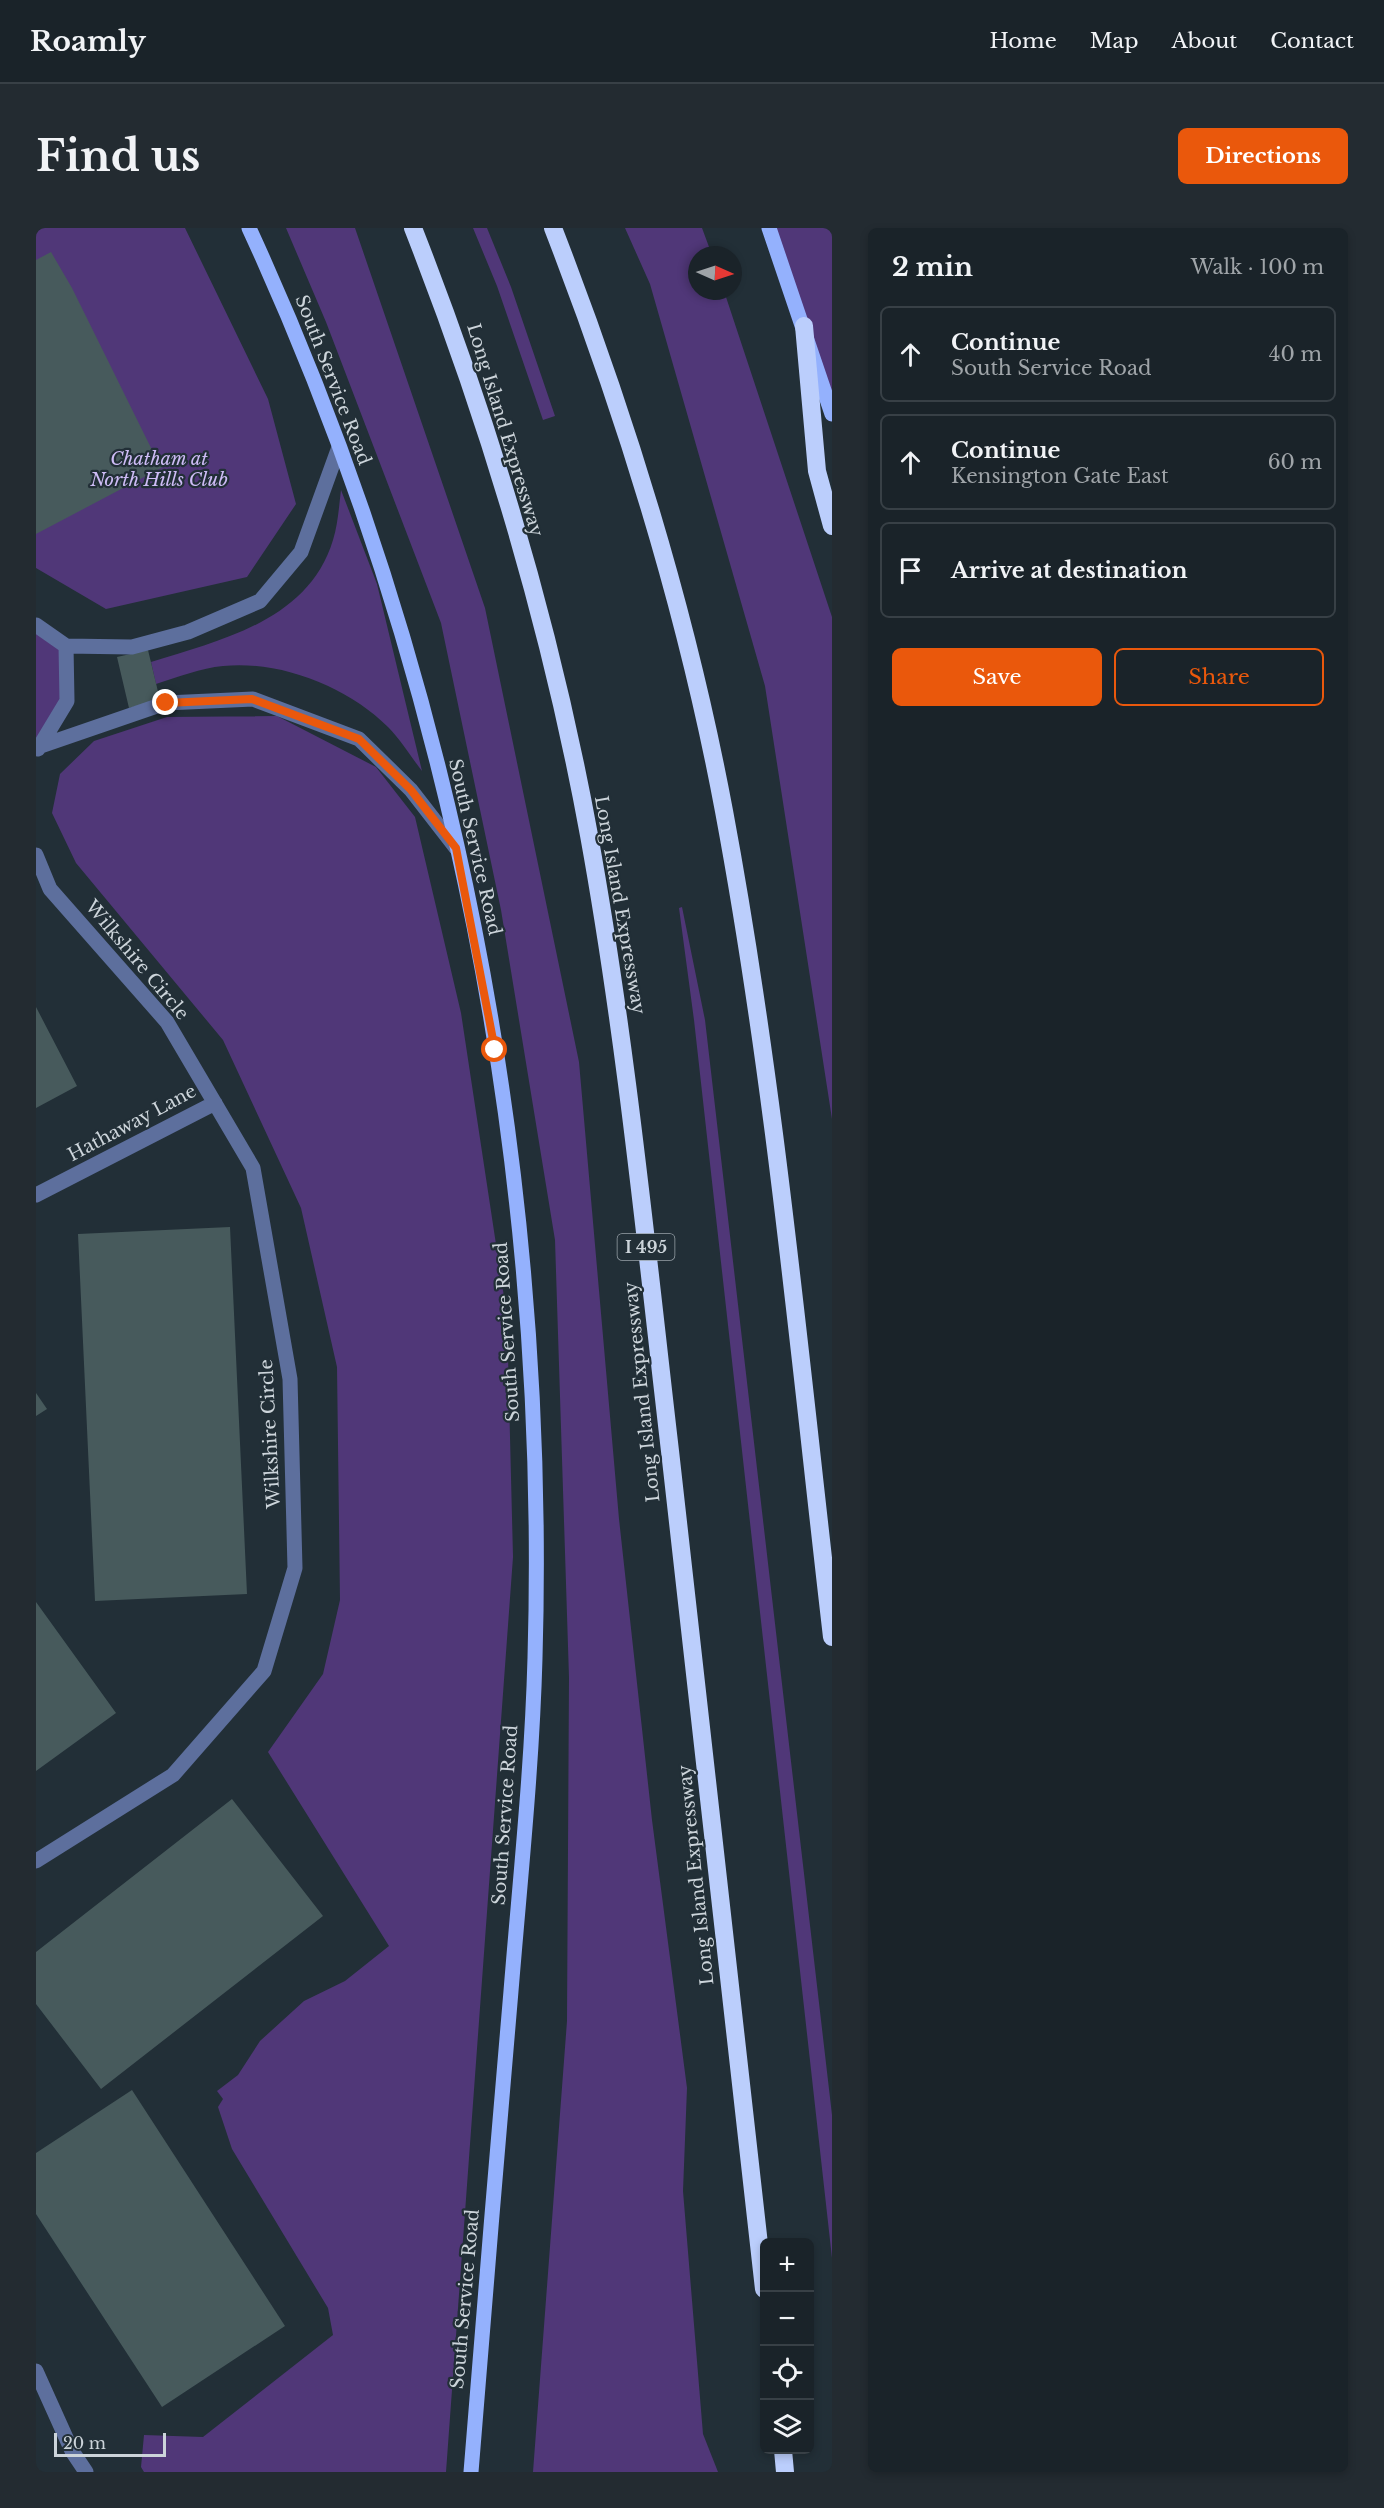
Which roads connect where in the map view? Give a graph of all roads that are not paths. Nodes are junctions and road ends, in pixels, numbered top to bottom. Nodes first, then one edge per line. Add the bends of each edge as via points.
1 (249, 228) edge
2 (413, 228) edge
3 (553, 228) edge
4 (769, 228) edge
5 (804, 326) junction
6 (832, 414) edge
7 (339, 447) junction
8 (832, 526) edge
9 (36, 624) edge
10 (66, 646) junction
11 (38, 748) edge
12 (456, 848) junction
13 (36, 855) edge
14 (215, 1102) junction
15 (36, 1196) edge
16 (832, 1637) edge
17 (36, 1861) edge
18 (760, 2245) edge
19 (36, 2371) edge
20 (783, 2454) edge
21 (86, 2472) edge
22 (471, 2472) edge
23 (785, 2472) edge

1 - 7 main road, South Service Road
2 - 18 highway, Long Island Expressway / I 495 via 488,433 525,564 560,697 612,965
3 - 16 highway via 620,416 660,544 724,809 767,1078
4 - 5 main road
5 - 6 main road
5 - 8 highway via 817,471
7 - 10 street via 301,552 260,601 188,632 132,647
7 - 12 main road, South Service Road via 405,645
9 - 10 street
10 - 11 street via 67,701
11 - 12 street via 166,703 252,699 359,739 411,790
12 - 22 main road, South Service Road via 484,981 514,1181 528,1320 536,1525 535,1661 527,1799
13 - 14 street, Wilkshire Circle via 50,889 167,1022
14 - 15 street, Hathaway Lane
14 - 17 street, Wilkshire Circle via 253,1168 290,1379 295,1569 264,1671 173,1775
19 - 21 street via 72,2451
20 - 23 highway

